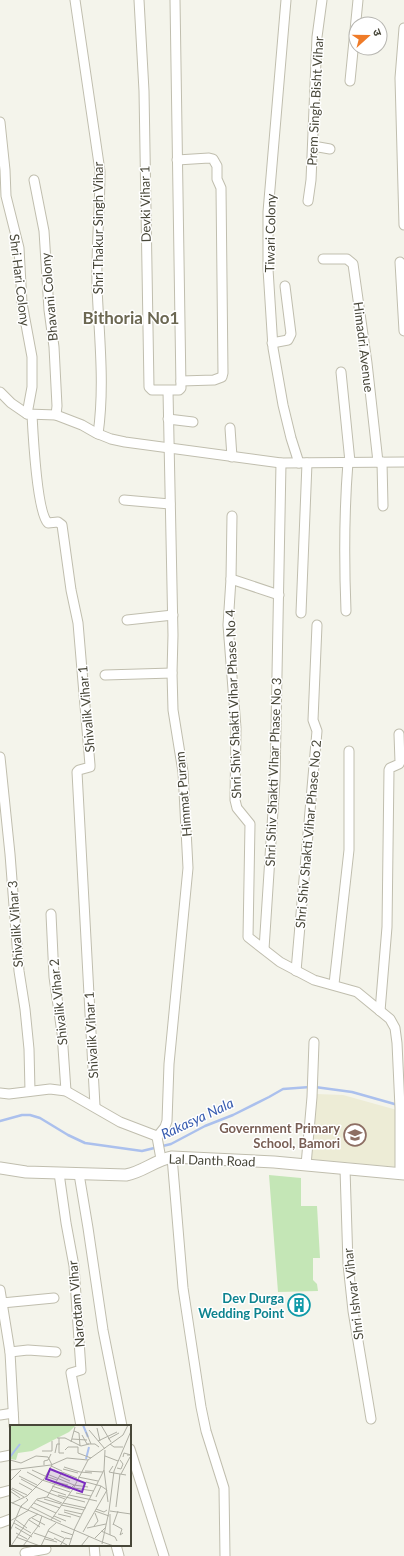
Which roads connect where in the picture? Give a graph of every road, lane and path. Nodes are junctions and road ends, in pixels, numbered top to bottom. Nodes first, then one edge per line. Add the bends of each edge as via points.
1 (76, 0) edge
2 (139, 0) edge
3 (175, 0) edge
4 (286, 0) edge
5 (322, 0) edge
6 (358, 0) edge
7 (404, 28) edge
8 (350, 82) dead end
9 (0, 122) edge
10 (313, 146) junction
11 (330, 149) dead end
12 (177, 160) junction
13 (34, 180) dead end
14 (308, 201) dead end
15 (404, 225) edge
16 (323, 259) dead end
17 (400, 262) dead end
18 (286, 286) dead end
19 (404, 332) edge
20 (272, 343) junction
21 (341, 372) dead end
22 (181, 381) junction
23 (168, 391) junction
24 (0, 392) edge
25 (30, 414) junction
26 (56, 415) junction
27 (168, 419) junction
28 (193, 422) dead end
29 (230, 428) dead end
30 (98, 434) junction
31 (169, 447) junction
32 (232, 457) junction
33 (349, 462) junction
34 (380, 462) junction
35 (404, 462) edge
36 (281, 463) junction
37 (303, 463) junction
38 (124, 500) dead end
39 (170, 504) junction
40 (383, 506) dead end
41 (232, 516) dead end
42 (231, 579) junction
43 (279, 595) junction
44 (346, 611) dead end
45 (301, 613) dead end
46 (173, 615) junction
47 (127, 620) dead end
48 (318, 625) dead end
49 (172, 673) junction
50 (106, 675) dead end
51 (399, 734) dead end
52 (349, 751) dead end
53 (0, 757) edge
54 (51, 914) dead end
55 (264, 950) junction
56 (296, 971) junction
57 (334, 984) junction
58 (380, 1011) junction
59 (401, 1040) edge
60 (314, 1042) dead end
61 (66, 1090) junction
62 (30, 1091) junction
63 (0, 1093) edge
64 (95, 1106) junction
65 (157, 1139) junction
66 (164, 1156) junction
67 (306, 1165) junction
68 (0, 1168) edge
69 (344, 1169) junction
70 (59, 1174) junction
71 (79, 1174) junction
72 (402, 1174) edge
73 (0, 1290) edge
74 (54, 1298) dead end
75 (2, 1303) junction
76 (10, 1352) junction
77 (56, 1352) dead end
78 (14, 1413) junction
79 (0, 1415) edge
80 (371, 1419) dead end
81 (14, 1425) edge
82 (81, 1425) edge
83 (122, 1425) edge
84 (131, 1452) edge
85 (10, 1455) edge
86 (0, 1457) edge
87 (10, 1490) edge
88 (0, 1493) edge
89 (10, 1520) edge
90 (0, 1523) edge
91 (94, 1546) edge
92 (116, 1546) edge
93 (46, 1550) edge
94 (25, 1553) dead end
95 (95, 1556) edge
96 (119, 1556) edge
97 (164, 1556) edge
98 (225, 1556) edge

1 - 30 street, Shri Thakur Singh Vihar via 100,171 97,257 101,390
2 - 23 street, Devki Vihar 1 via 144,92 149,387 152,390
3 - 12 street
4 - 20 street, Tiwari Colony via 268,212
5 - 10 street, Prem Singh Bisht Vihar
6 - 8 street
7 - 15 street via 400,78
9 - 25 street, Shri Hari Colony via 6,196 18,248 22,304 32,358
10 - 11 street
10 - 14 street, Prem Singh Bisht Vihar
12 - 22 street
12 - 22 street via 213,159 221,188 223,373 222,377 214,380
13 - 26 street, Bhavani Colony via 44,231 48,303 54,347
16 - 34 street, Himadri Avenue via 347,259 353,264
17 - 19 street
18 - 20 street via 291,334 288,340
20 - 37 street, Tiwari Colony via 291,438
21 - 33 street
22 - 23 street via 180,390
23 - 27 street, Himmat Puram
24 - 25 street via 11,403
25 - 26 street
25 - 64 street, Shivalik Vihar 1 via 40,505 45,521 58,522 62,525 78,623 88,729 90,765 77,772
26 - 30 street
27 - 28 street
27 - 31 street, Himmat Puram
29 - 32 street
30 - 31 street via 125,442
31 - 32 street
31 - 39 street, Himmat Puram
32 - 36 street
33 - 34 street
33 - 37 street
33 - 44 street via 344,500
34 - 35 street
34 - 40 street, Himadri Avenue
36 - 37 street
36 - 43 street, Shri Shiv Shakti Vihar Phase No 3
37 - 45 street
38 - 39 street
39 - 46 street, Himmat Puram
41 - 42 street, Shri Shiv Shakti Vihar Phase No 4
42 - 43 street
42 - 55 street, Shri Shiv Shakti Vihar Phase No 4 via 228,625 236,728 235,800 237,808 250,824 248,937
43 - 55 street, Shri Shiv Shakti Vihar Phase No 3 via 275,780
46 - 47 street
46 - 49 street, Himmat Puram
48 - 56 street, Shri Shiv Shakti Vihar Phase No 2 via 313,720 317,731
49 - 50 street
49 - 65 street, Himmat Puram via 173,710 183,772 188,868 167,1121
51 - 58 street via 400,762 398,766 389,770 387,928
52 - 57 street via 349,850
53 - 62 street, Shivalik Vihar 3 via 18,971 30,1049
54 - 61 street, Shivalik Vihar 2 via 54,977 62,1033
55 - 56 street
56 - 57 street via 314,980
57 - 58 street via 357,992
58 - 59 street via 390,1020
59 - 72 street via 399,1090
60 - 67 street
61 - 62 street
61 - 64 street
62 - 63 street
64 - 65 street via 120,1122 154,1135
65 - 66 street
66 - 67 street, Lal Danth Road
66 - 71 street, Lal Danth Road via 132,1174
66 - 98 street via 201,1407 224,1488
67 - 69 street, Lal Danth Road
68 - 70 street, Lal Danth Road
69 - 72 street, Lal Danth Road
69 - 80 street, Shri Ishvar Vihar via 353,1311
70 - 71 street, Lal Danth Road
70 - 82 street, Narottam Vihar via 74,1266 81,1370 71,1372
71 - 83 street via 103,1330
73 - 75 street
74 - 75 street
75 - 76 street
76 - 77 street
76 - 78 street
78 - 79 street
78 - 81 street
84 - 97 street
85 - 86 street
87 - 88 street
89 - 90 street
91 - 95 street
92 - 96 street
93 - 94 street

